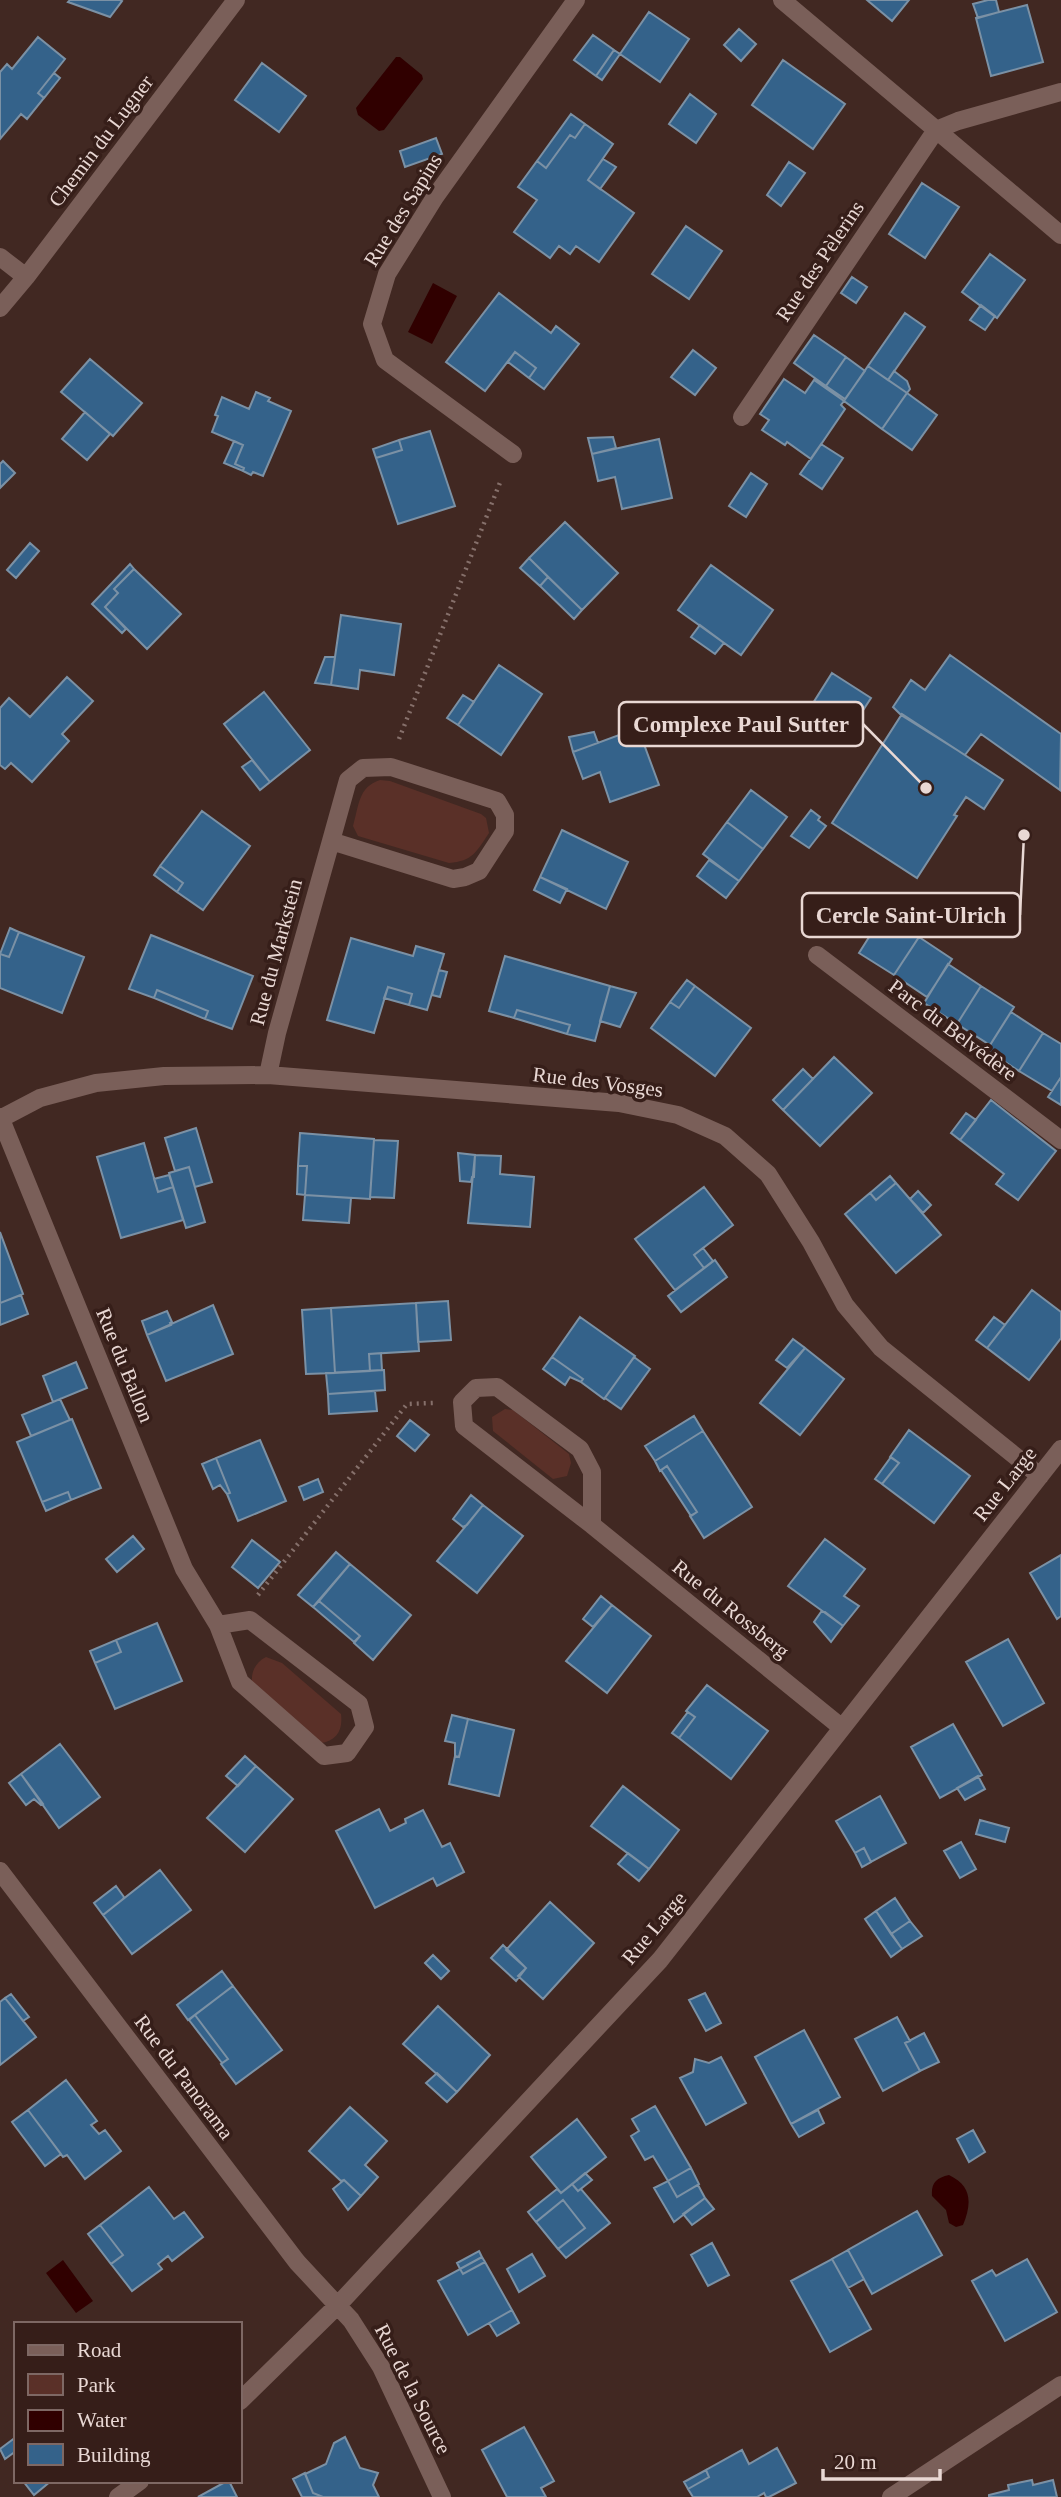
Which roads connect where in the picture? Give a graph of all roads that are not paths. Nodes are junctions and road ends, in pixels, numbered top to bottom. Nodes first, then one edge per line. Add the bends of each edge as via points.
1 (236, 0) edge
2 (576, 0) edge
3 (782, 0) edge
4 (1061, 92) edge
5 (936, 130) junction
6 (1061, 235) edge
7 (0, 257) edge
8 (26, 277) junction
9 (0, 308) edge
10 (742, 417) dead end
11 (513, 454) road end
12 (331, 841) junction
13 (817, 955) dead end
14 (268, 1075) junction
15 (0, 1119) edge
16 (1061, 1140) edge
17 (1061, 1448) edge
18 (1040, 1476) junction
19 (592, 1525) junction
20 (218, 1625) junction
21 (841, 1727) junction
22 (3, 1881) edge
23 (337, 2306) junction
24 (1061, 2385) edge
25 (242, 2399) edge
26 (137, 2483) edge
27 (118, 2497) edge
28 (442, 2497) edge
29 (891, 2497) edge

1 - 8 street, Chemin du Lugner
2 - 11 street, Rue des Sapins via 435,197 387,274 372,324 385,360
3 - 5 street
4 - 5 street
5 - 6 street
5 - 10 street, Rue des Pèlerins
7 - 8 street
8 - 9 street, Chemin du Lugner
12 - 12 street, Rue du Markstein via 453,879 479,871 505,831 506,815 497,801 391,766 363,768 348,780
12 - 14 street, Rue du Markstein
13 - 16 street, Parc du Belvédère
14 - 15 street, Rue des Vosges via 164,1076 96,1083 40,1098
14 - 18 street, Rue des Vosges via 619,1103 678,1115 725,1136 768,1174 845,1305 881,1348
15 - 20 street, Rue du Ballon via 184,1569
17 - 18 street, Rue Large
18 - 21 street, Rue Large
19 - 19 street, Rue du Rossberg via 464,1426 462,1402 476,1388 497,1387 580,1449 592,1472
19 - 21 street, Rue du Rossberg
20 - 20 street, Rue du Ballon via 240,1682 324,1756 347,1753 365,1727 359,1704 250,1620
21 - 23 street, Rue Large via 660,1960
22 - 23 street, Rue du Panorama via 297,2262
23 - 25 street, Rue Large
23 - 28 street, Rue de la Source via 381,2367
24 - 29 street
26 - 27 street

